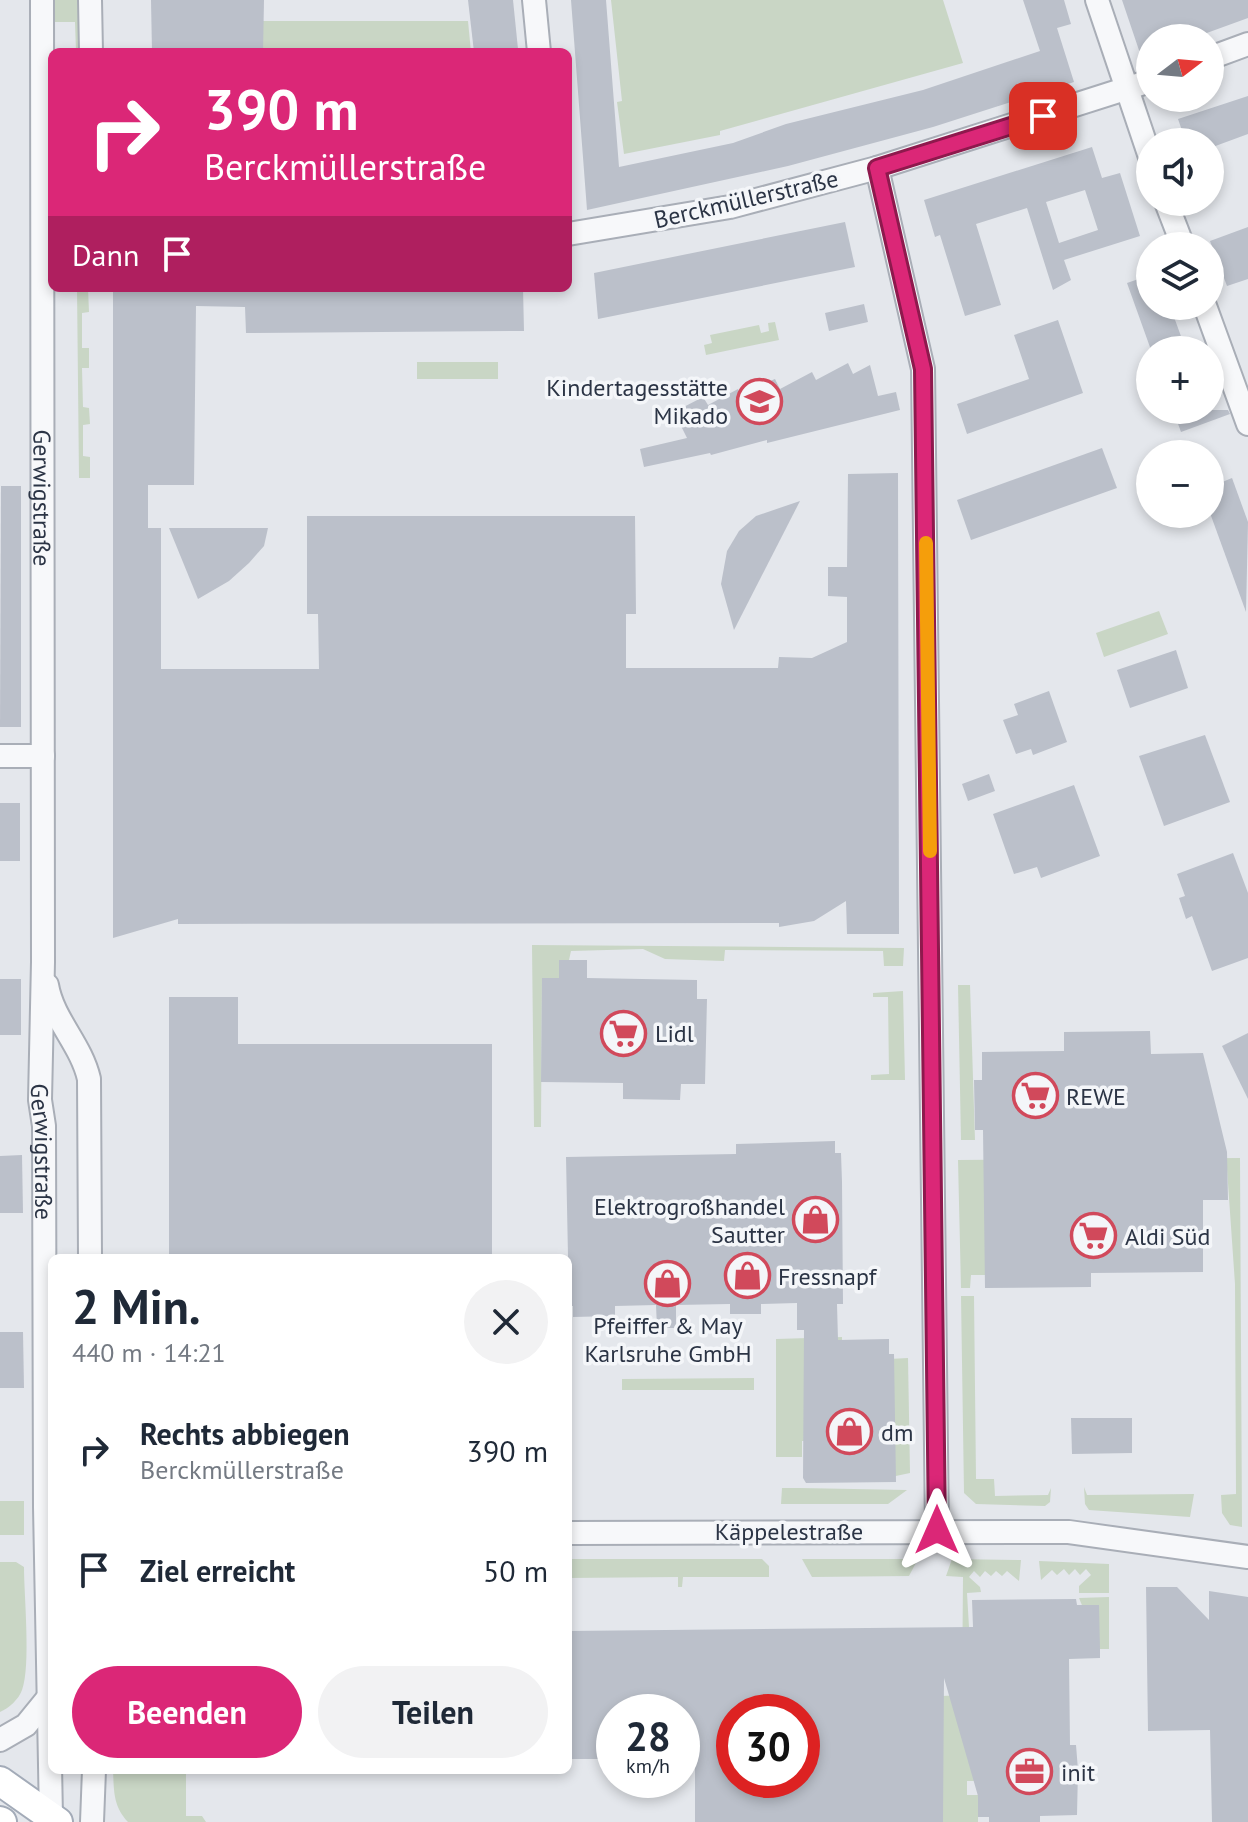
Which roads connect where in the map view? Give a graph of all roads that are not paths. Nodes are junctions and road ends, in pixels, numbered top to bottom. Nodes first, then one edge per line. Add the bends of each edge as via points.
1 (42, 0) edge
2 (90, 0) edge
3 (534, 0) edge
4 (1097, 0) edge
5 (1248, 44) edge
6 (91, 48) edge
7 (539, 48) edge
8 (1224, 53) edge
9 (1136, 86) edge
10 (1126, 90) junction
11 (1140, 128) edge
12 (877, 168) junction
13 (46, 224) edge
14 (572, 233) edge
15 (1210, 320) edge
16 (1248, 424) edge
17 (0, 756) edge
18 (43, 756) junction
19 (43, 962) junction
20 (90, 1254) edge
21 (48, 1456) edge
22 (937, 1530) junction
23 (572, 1533) edge
24 (1248, 1557) edge
25 (48, 1698) edge
26 (0, 1740) edge
27 (51, 1774) edge
28 (94, 1774) edge
29 (0, 1781) edge
30 (53, 1820) edge
31 (92, 1822) edge

1 - 13 street, Gerwigstraße
2 - 6 street
3 - 7 street
4 - 10 street
5 - 8 street
9 - 10 street, Berckmüllerstraße
10 - 11 street
10 - 12 street, Berckmüllerstraße
12 - 14 street, Berckmüllerstraße via 730,207
12 - 22 street via 923,369
13 - 18 street, Gerwigstraße
15 - 16 street
17 - 18 street
18 - 19 street, Gerwigstraße
19 - 20 street, Gerwigstraße via 49,997 89,1079
19 - 21 street, Gerwigstraße via 40,1100
22 - 23 street, Käppelestraße
22 - 24 street, Käppelestraße via 1069,1532
25 - 26 street via 26,1725
27 - 30 street, Gerwigstraße
28 - 31 street
29 - 30 main road

